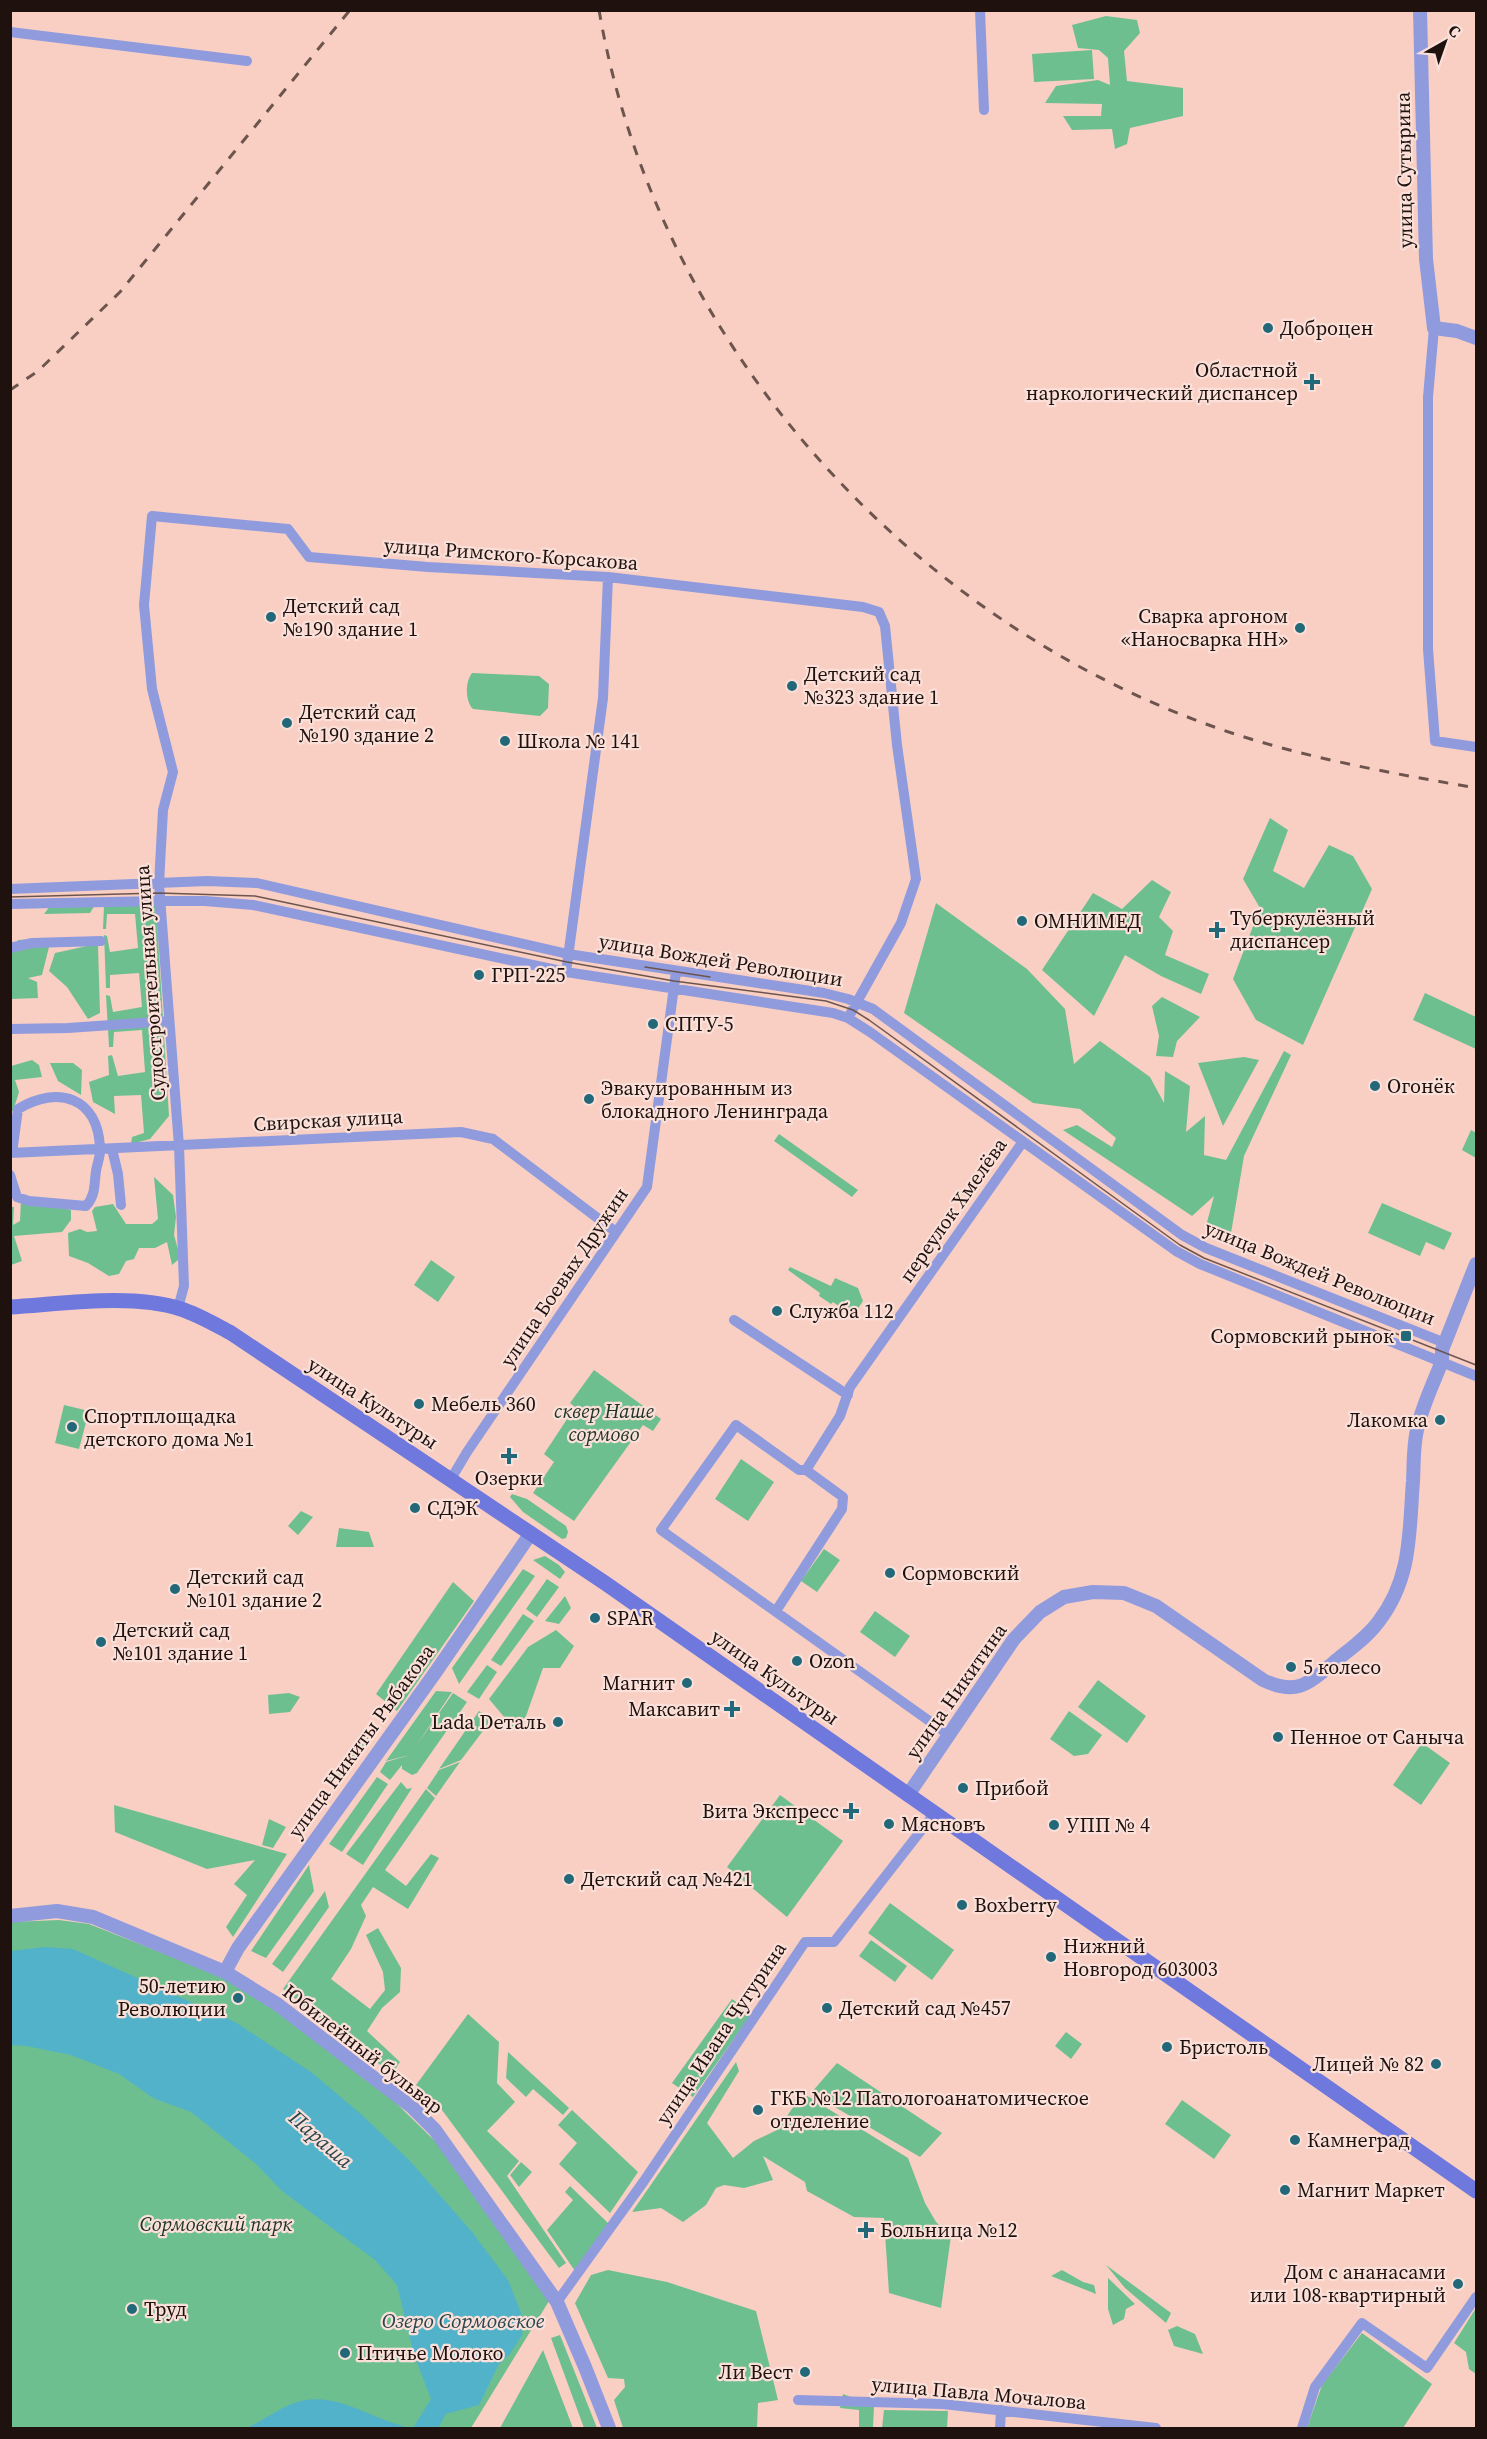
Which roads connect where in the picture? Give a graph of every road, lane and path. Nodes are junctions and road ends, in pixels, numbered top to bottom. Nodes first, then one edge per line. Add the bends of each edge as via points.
1 (980, 10) edge
2 (1420, 10) edge
3 (10, 32) edge
4 (247, 61) dead end
5 (984, 110) dead end
6 (1434, 328) junction
7 (1476, 338) edge
8 (152, 516) joint
9 (608, 577) junction
10 (1476, 747) edge
11 (159, 884) junction
12 (10, 889) edge
13 (159, 901) junction
14 (10, 904) edge
15 (101, 941) dead end
16 (10, 948) edge
17 (568, 954) junction
18 (566, 972) junction
19 (676, 972) junction
20 (674, 990) junction
21 (858, 1002) junction
22 (848, 1018) junction
23 (169, 1021) junction
24 (10, 1029) edge
25 (1022, 1143) junction
26 (179, 1146) junction
27 (101, 1149) junction
28 (112, 1149) junction
29 (11, 1153) edge
30 (10, 1175) edge
31 (121, 1205) dead end
32 (616, 1232) junction
33 (1476, 1264) edge
34 (10, 1307) edge
35 (178, 1308) junction
36 (734, 1320) dead end
37 (1445, 1343) junction
38 (1442, 1361) junction
39 (1476, 1376) edge
40 (849, 1391) junction
41 (806, 1470) junction
42 (451, 1479) junction
43 (531, 1533) junction
44 (777, 1611) junction
45 (949, 1735) junction
46 (908, 1795) junction
47 (934, 1814) junction
48 (10, 1916) edge
49 (225, 1972) junction
50 (1476, 2191) edge
51 (1476, 2297) edge
52 (557, 2302) junction
53 (798, 2400) dead end
54 (1001, 2410) junction
55 (609, 2428) edge
56 (1000, 2428) edge
57 (1156, 2428) edge
58 (1302, 2428) edge

1 - 5 street
2 - 6 street, улица Сутырина via 1426,260
3 - 4 street
6 - 7 street
6 - 10 street via 1428,397 1428,649 1435,741
8 - 9 street, улица Римского-Корсакова via 288,529 309,557
8 - 11 street, Судостроительная улица via 144,605 152,689 174,772 163,810
9 - 17 street via 603,698
9 - 21 street, улица Римского-Корсакова via 879,612 885,626 916,879 901,923
11 - 12 street, улица Вождей Революции
11 - 13 street, Судостроительная улица
11 - 17 street, улица Вождей Революции via 257,883
13 - 14 street, улица Вождей Революции
13 - 18 street, улица Вождей Революции via 253,905
13 - 23 street, Судостроительная улица
15 - 16 street via 32,943
17 - 18 street
17 - 19 street, улица Вождей Революции
18 - 20 street, улица Вождей Революции
19 - 20 street, улица Боевых Дружин
19 - 21 street, улица Вождей Революции via 801,989
20 - 22 street, улица Вождей Революции via 812,1008
20 - 32 street, улица Боевых Дружин via 647,1187
21 - 22 street
21 - 37 street, улица Вождей Революции via 873,1009 1182,1235
22 - 25 street, улица Вождей Революции
23 - 24 street
23 - 26 street, Судостроительная улица
25 - 38 street, улица Вождей Революции via 1200,1264
25 - 40 street, переулок Хмелёва
26 - 28 street, Свирская улица
26 - 32 street, Свирская улица via 461,1132 483,1136 493,1139
26 - 35 street, Судостроительная улица via 184,1286
27 - 28 street, Свирская улица
27 - 29 street, Свирская улица
27 - 29 street via 95,1124 82,1103 64,1097 31,1102 18,1109
27 - 30 street via 93,1198 86,1206 17,1197
28 - 31 street
32 - 42 street, улица Боевых Дружин
33 - 37 street, улица Никитина
34 - 35 main road, улица Культуры via 116,1301
35 - 42 main road, улица Культуры via 231,1333
36 - 40 street
37 - 38 street, улица Никитина
38 - 39 street, улица Вождей Революции
38 - 45 street, улица Никитина via 1417,1427 1408,1560 1401,1581 1379,1622 1328,1667 1301,1687 1278,1686 1263,1680 1156,1606 1124,1593 1093,1592 1064,1597 1040,1612 1014,1639
40 - 41 street, переулок Хмелёва via 840,1416
41 - 44 street via 843,1497 842,1509
41 - 44 street via 799,1470 736,1425 661,1530
42 - 43 main road, улица Культуры
43 - 46 main road, улица Культуры
43 - 49 street, улица Никиты Рыбакова via 238,1948
44 - 45 street
45 - 46 street, улица Никитина
46 - 47 main road, улица Культуры
47 - 50 main road, улица Культуры
47 - 52 street, улица Ивана Чугурина via 834,1942 805,1942
48 - 49 street, Юбилейный бульвар via 57,1911 93,1917
49 - 52 street, Юбилейный бульвар via 277,2004 412,2107 435,2130
51 - 58 street via 1427,2368 1362,2323 1315,2387
52 - 55 street, Юбилейный бульвар
53 - 54 street, улица Павла Мочалова via 943,2404
54 - 56 street
54 - 57 street, улица Павла Мочалова

